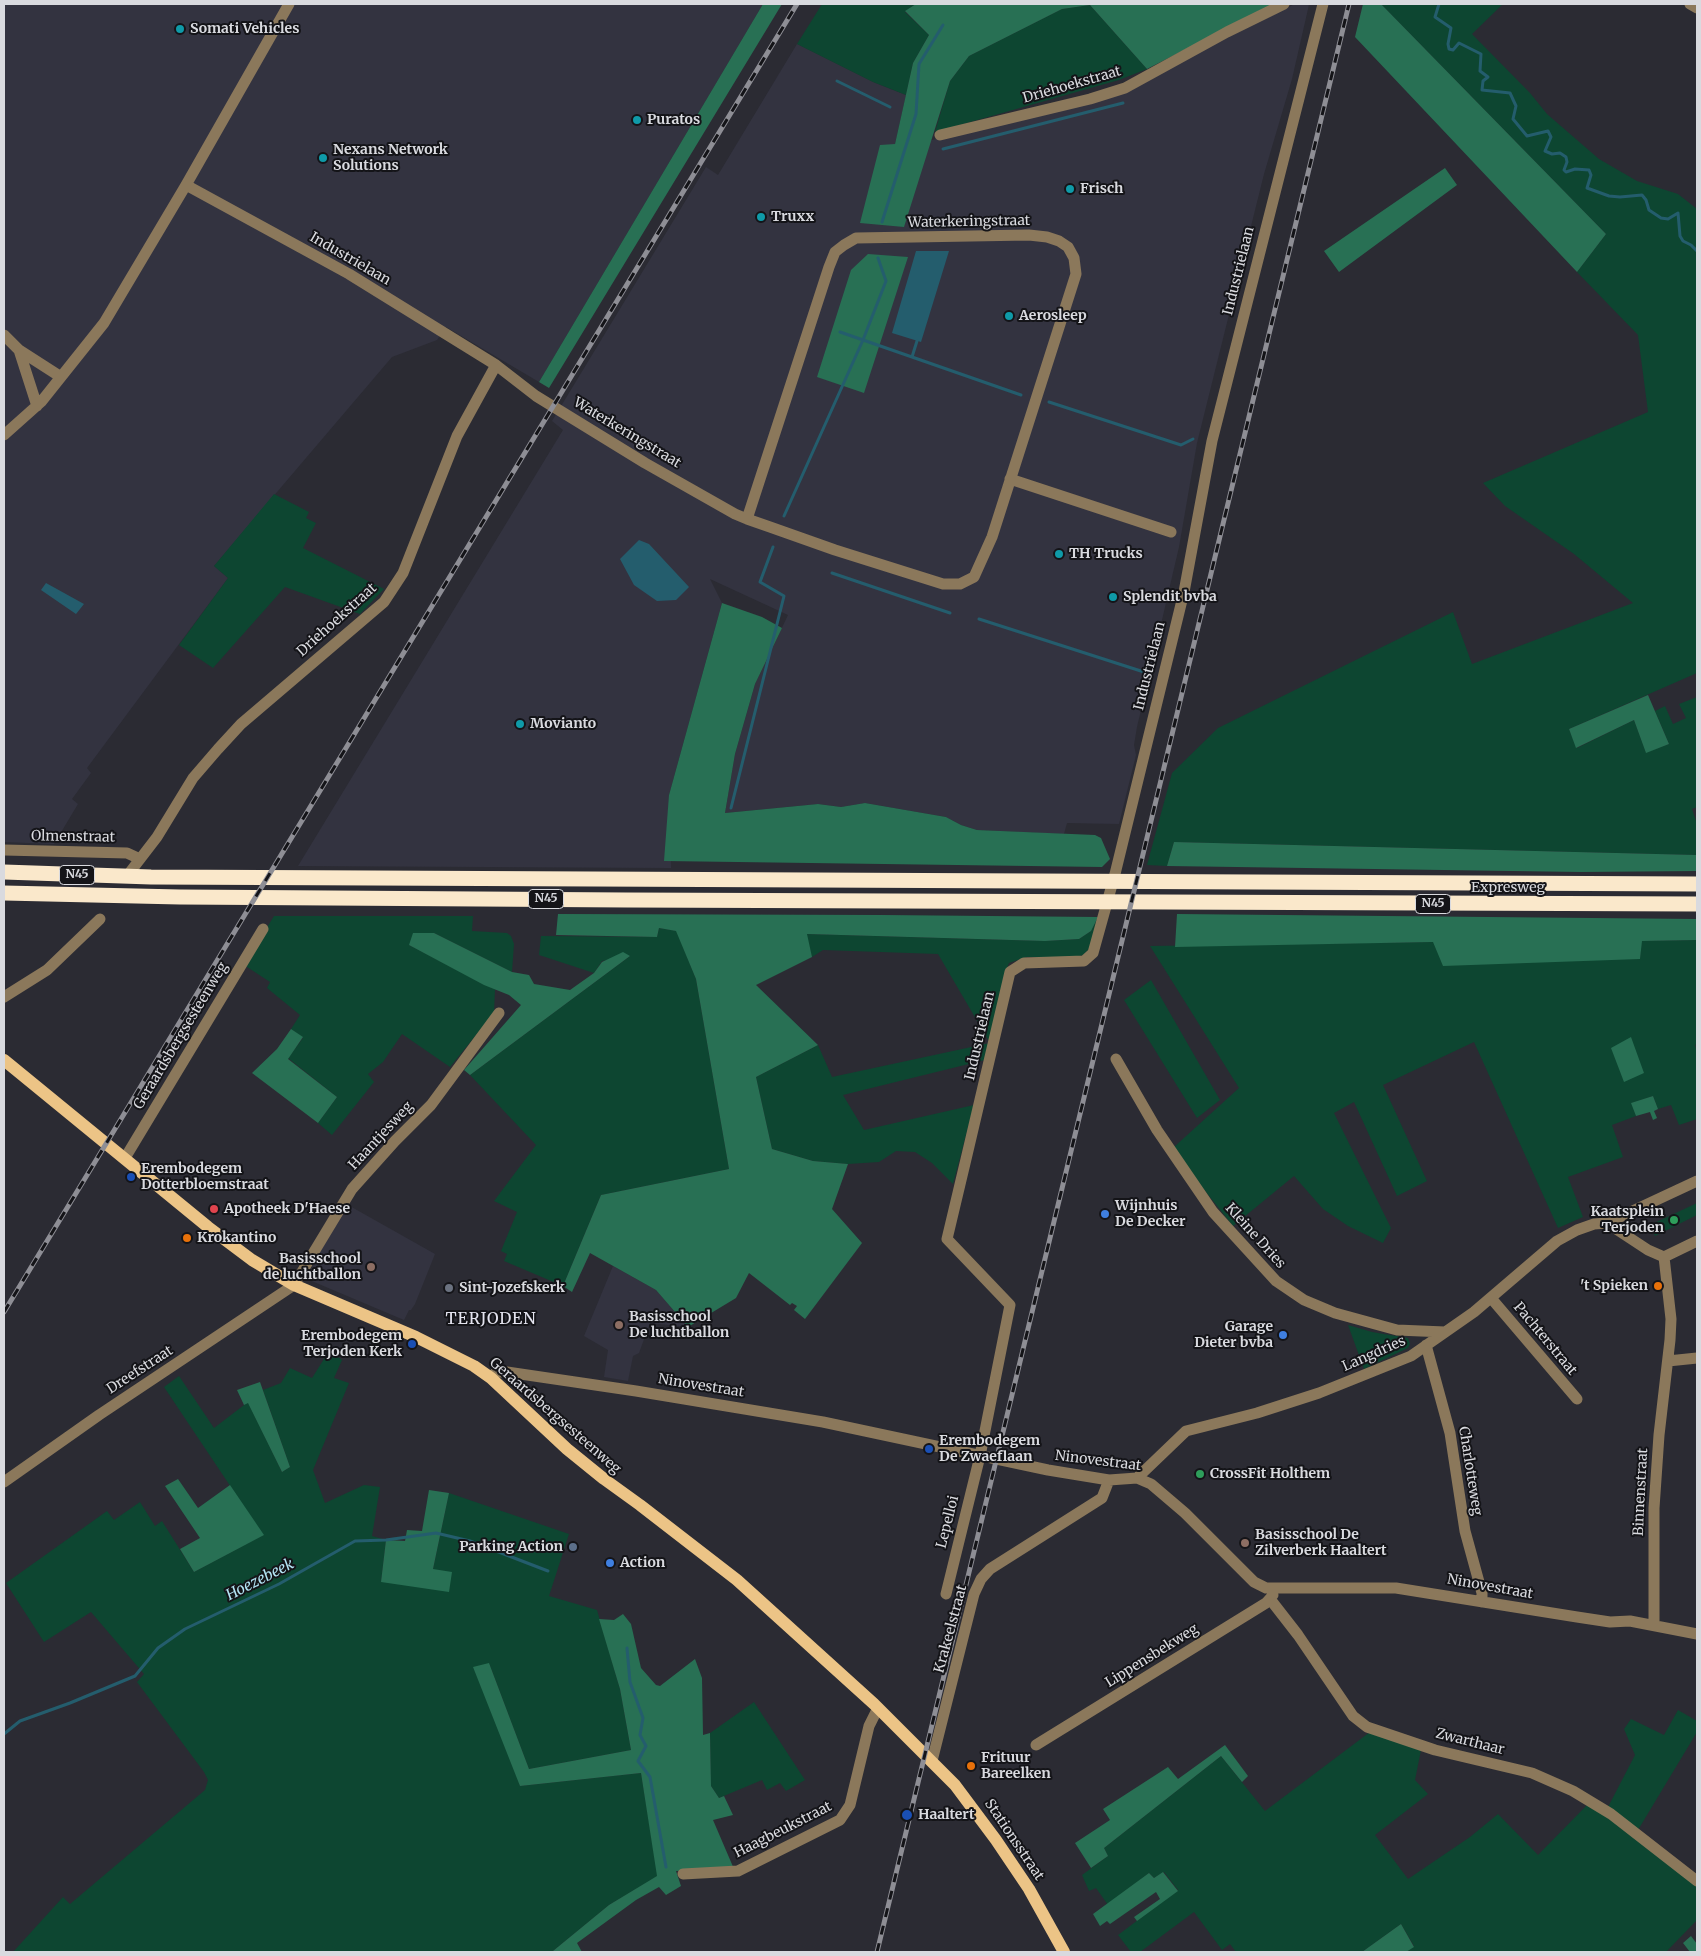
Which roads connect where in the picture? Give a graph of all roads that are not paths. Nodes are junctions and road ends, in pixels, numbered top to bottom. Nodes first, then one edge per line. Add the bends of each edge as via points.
1 (289, 4) edge
2 (1284, 4) edge
3 (1323, 4) edge
4 (1690, 4) edge
5 (1697, 8) edge
6 (940, 135) dead end
7 (186, 185) junction
8 (4, 335) edge
9 (19, 350) junction
10 (496, 365) junction
11 (60, 377) junction
12 (37, 406) junction
13 (4, 435) edge
14 (1010, 479) junction
15 (747, 518) junction
16 (1171, 532) dead end
17 (4, 850) edge
18 (140, 859) junction
19 (4, 872) edge
20 (127, 876) junction
21 (151, 877) junction
22 (1697, 884) edge
23 (4, 893) edge
24 (1697, 904) edge
25 (100, 919) dead end
26 (263, 929) dead end
27 (4, 997) edge
28 (499, 1014) dead end
29 (1116, 1059) dead end
30 (4, 1060) edge
31 (125, 1158) junction
32 (1697, 1181) edge
33 (1607, 1223) junction
34 (947, 1239) joint
35 (1697, 1241) edge
36 (1664, 1257) junction
37 (294, 1285) junction
38 (1491, 1298) junction
39 (1445, 1332) junction
40 (1426, 1344) junction
41 (1697, 1358) edge
42 (1668, 1361) junction
43 (491, 1378) junction
44 (1577, 1399) dead end
45 (980, 1456) junction
46 (1137, 1478) junction
47 (1109, 1480) junction
48 (4, 1482) edge
49 (1279, 1588) junction
50 (946, 1594) dead end
51 (1270, 1599) junction
52 (1482, 1602) junction
53 (1654, 1625) junction
54 (1697, 1634) edge
55 (878, 1708) junction
56 (905, 1734) joint
57 (1036, 1744) dead end
58 (932, 1761) junction
59 (683, 1874) dead end
60 (1697, 1882) edge
61 (1064, 1952) edge

1 - 7 street
2 - 6 street, Driehoekstraat via 1126,88
3 - 34 street, Industrielaan via 1212,441 1184,592 1102,924 1093,953 1084,961 1024,963 1010,972
4 - 5 street
7 - 10 street, Industrielaan via 349,274
7 - 11 street via 104,322
8 - 9 street
9 - 11 street
9 - 12 street
10 - 15 street, Waterkeringstraat via 536,396 645,463
10 - 18 street, Driehoekstraat via 458,436 403,573 384,602 235,730 194,778
11 - 12 street
12 - 13 street
14 - 15 street, Waterkeringstraat via 980,565 974,577 960,584 943,584
14 - 15 street, Waterkeringstraat via 1076,274 1074,258 1068,247 1048,237 1029,235 856,238 835,252 828,267
14 - 16 street
17 - 18 street, Olmenstraat via 127,853
18 - 20 street, Driehoekstraat
18 - 21 street
19 - 20 highway, N45
20 - 21 highway, N45
21 - 22 highway, Expresweg / N45
23 - 24 highway, Expresweg / N45 via 180,897
25 - 27 street via 47,970
26 - 31 street, Geraardsbergsesteenweg
28 - 37 street, Haantjesweg via 431,1105 352,1189
29 - 39 street, Kleine Dries via 1157,1130 1213,1212 1276,1281 1304,1300 1335,1313 1397,1330
30 - 31 main road, Geraardsbergsesteenweg
31 - 37 main road, Geraardsbergsesteenweg via 208,1227 252,1260
32 - 33 street, Langdries
33 - 36 street
33 - 38 street, Langdries via 1576,1230 1557,1240
34 - 45 street, Lepelloi via 1010,1305
35 - 36 street
36 - 42 street, Binnenstraat via 1670,1319
37 - 43 main road, Geraardsbergsesteenweg via 450,1352
37 - 48 street, Dreefstraat
38 - 39 street, Langdries
38 - 44 street, Pachterstraat
39 - 40 street, Langdries
40 - 46 street, Langdries via 1411,1356 1319,1393 1186,1432
40 - 52 street, Charlotteweg via 1450,1433 1465,1531
41 - 42 street
42 - 53 street, Binnenstraat via 1654,1508
43 - 45 street, Ninovestraat via 496,1372 507,1372 636,1391 823,1422
43 - 55 main road, Geraardsbergsesteenweg via 604,1480 737,1580
45 - 47 street, Ninovestraat
45 - 50 street, Lepelloi
46 - 47 street, Ninovestraat
46 - 49 street, Ninovestraat via 1151,1484 1185,1513 1254,1582 1266,1588
47 - 58 street, Krakeelstraat via 1102,1498 990,1569 981,1580 974,1594
49 - 51 street, Lippensbekweg
49 - 52 street, Ninovestraat via 1396,1588
51 - 57 street, Lippensbekweg
51 - 60 street, Zwarthaar via 1353,1716 1367,1728 1435,1750 1532,1773 1571,1790 1611,1814
52 - 53 street, Ninovestraat via 1610,1622
53 - 54 street, Ninovestraat
55 - 56 main road, Geraardsbergsesteenweg
55 - 59 street, Haagbeukstraat via 869,1726 850,1805 840,1820 738,1870
56 - 58 main road, Stationsstraat
58 - 61 main road, Stationsstraat via 996,1840 1029,1889

